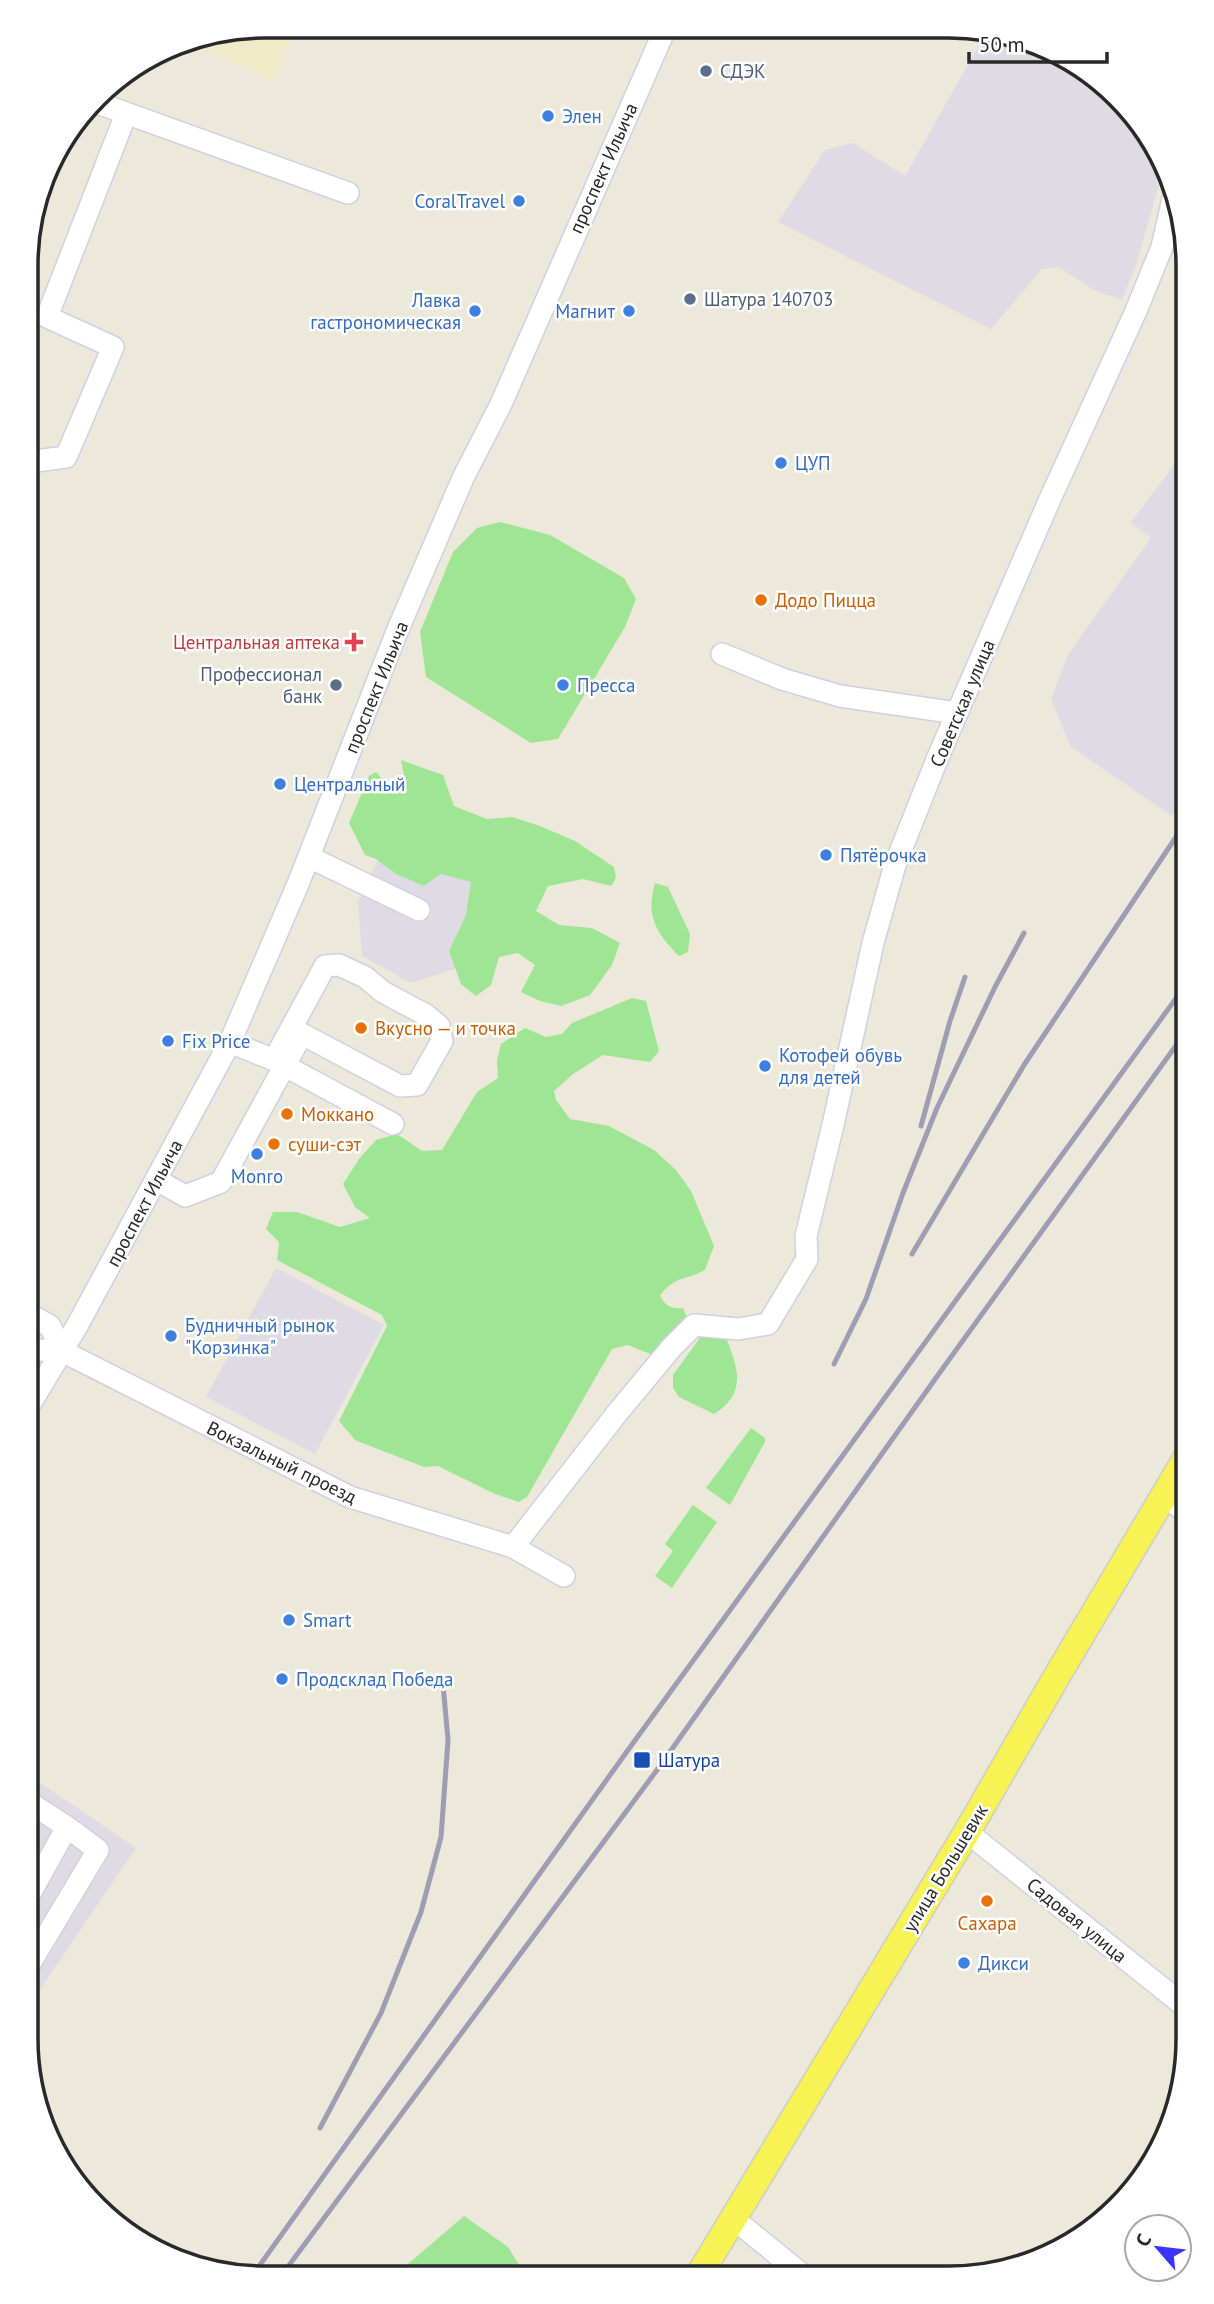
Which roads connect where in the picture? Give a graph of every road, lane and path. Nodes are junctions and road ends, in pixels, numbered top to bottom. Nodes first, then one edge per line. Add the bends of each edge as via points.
1 (661, 38) edge
2 (104, 106) edge
3 (126, 114) junction
4 (348, 193) dead end
5 (1169, 214) edge
6 (38, 461) edge
7 (722, 654) dead end
8 (957, 713) junction
9 (309, 857) junction
10 (419, 910) dead end
11 (230, 1042) junction
12 (279, 1062) junction
13 (393, 1124) dead end
14 (157, 1180) junction
15 (38, 1319) edge
16 (38, 1350) edge
17 (62, 1351) junction
18 (38, 1391) edge
19 (1175, 1475) edge
20 (1162, 1496) junction
21 (1175, 1505) edge
22 (513, 1547) junction
23 (565, 1576) dead end
24 (38, 1808) edge
25 (67, 1827) junction
26 (967, 1832) junction
27 (38, 1879) edge
28 (38, 1950) edge
29 (1175, 1998) edge
30 (734, 2219) junction
31 (705, 2266) edge
32 (792, 2266) edge

1 - 9 street, проспект Ильича via 501,404 463,478
2 - 3 street
3 - 4 street
3 - 6 street via 47,317 113,347 66,457
5 - 8 street, Советская улица via 1162,247 1136,311
7 - 8 street via 840,696
8 - 22 street, Советская улица via 895,865 873,943 806,1236 807,1259 768,1324 738,1329 694,1325 618,1412
9 - 10 street
9 - 11 street, проспект Ильича
11 - 12 street
11 - 14 street, проспект Ильича
12 - 12 street via 302,1034 400,1086 417,1085 442,1041 439,1026 426,1015 356,973 339,965 325,966
12 - 13 street
12 - 14 street via 221,1182 184,1196
14 - 17 street, проспект Ильича
15 - 17 street via 50,1326
16 - 17 street
17 - 18 street, проспект Ильича
17 - 22 street, Вокзальный проезд via 350,1497
19 - 20 main road, улица Большевик
20 - 21 street
20 - 26 main road, улица Большевик
22 - 23 street, Вокзальный проезд
24 - 25 street
25 - 27 street
25 - 28 street via 98,1850
26 - 29 street, Садовая улица
26 - 30 main road, улица Большевик
30 - 31 main road, улица Большевик
30 - 32 street

